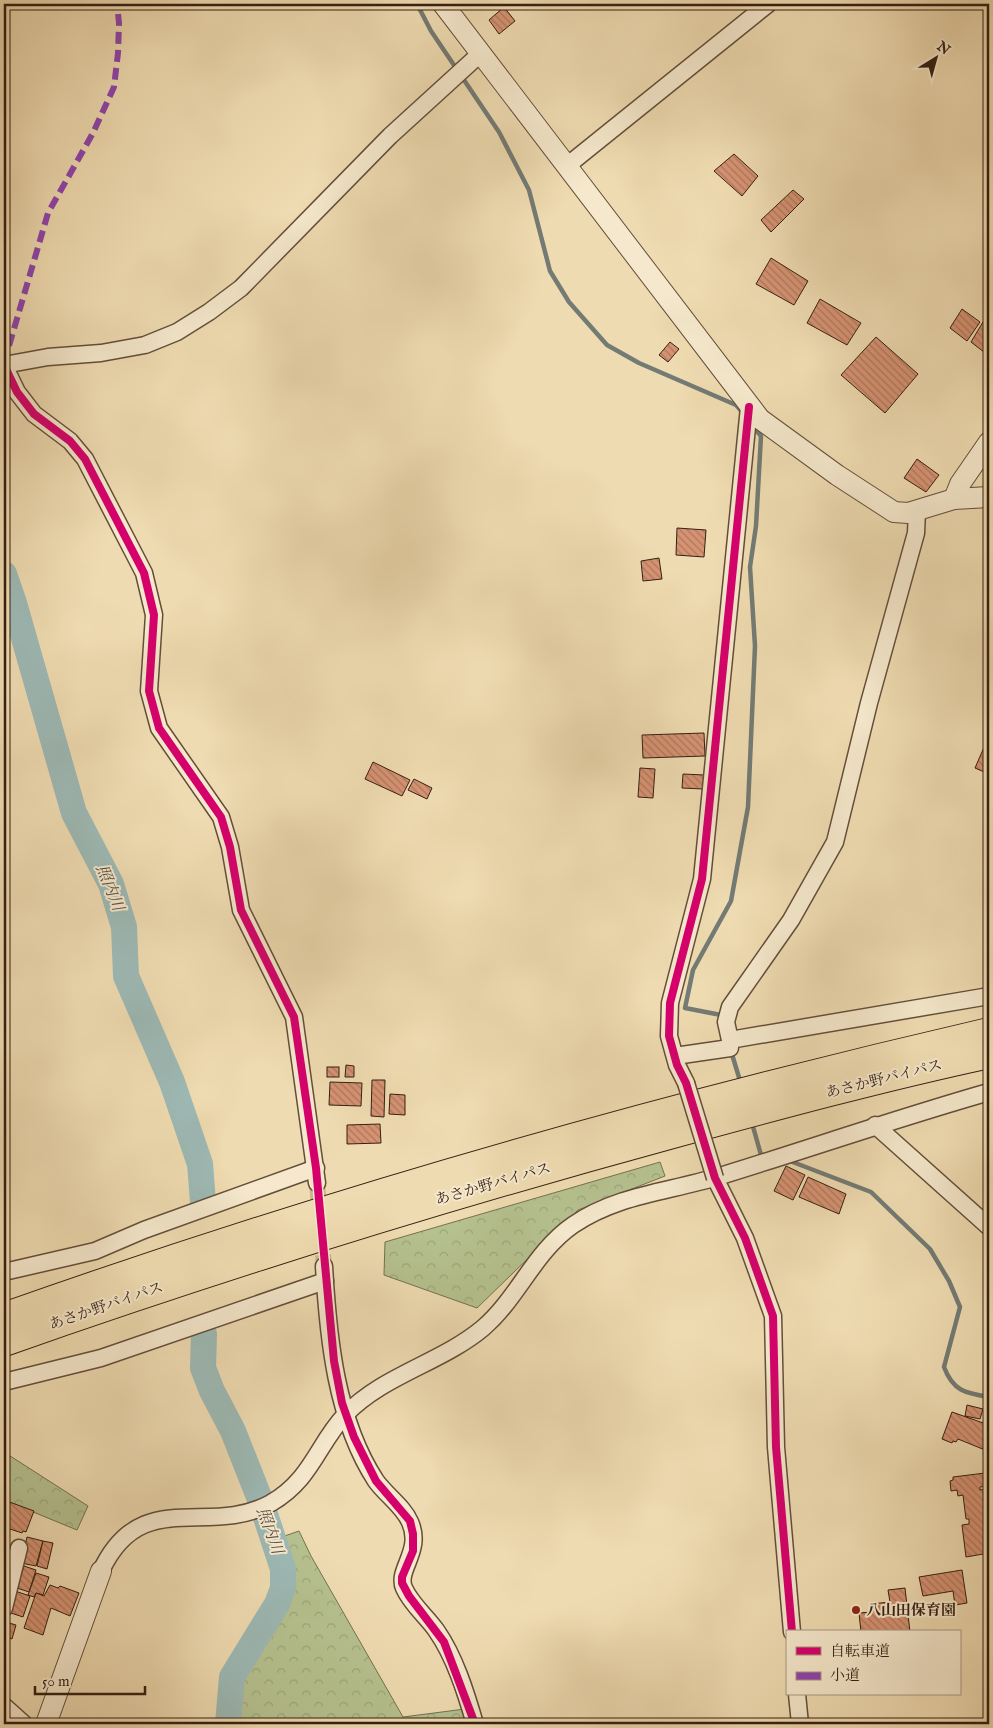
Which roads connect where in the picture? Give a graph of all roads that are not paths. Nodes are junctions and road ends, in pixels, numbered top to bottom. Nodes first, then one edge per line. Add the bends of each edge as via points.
1 (443, 4) edge
2 (768, 4) edge
3 (481, 53) junction
4 (568, 165) junction
5 (4, 365) edge
6 (749, 407) junction
7 (989, 442) edge
8 (989, 497) edge
9 (954, 500) junction
10 (918, 510) junction
11 (989, 996) edge
12 (989, 1032) edge
13 (730, 1040) junction
14 (989, 1054) edge
15 (675, 1056) junction
16 (989, 1092) edge
17 (875, 1125) junction
18 (715, 1178) junction
19 (989, 1227) edge
20 (4, 1272) edge
21 (4, 1317) edge
22 (4, 1342) edge
23 (4, 1382) edge
24 (346, 1414) junction
25 (19, 1548) dead end
26 (102, 1571) joint
27 (4, 1608) edge
28 (792, 1630) edge
29 (797, 1696) edge
30 (4, 1706) edge
31 (24, 1724) edge
32 (46, 1724) edge
33 (475, 1724) edge
34 (800, 1724) edge

1 - 3 street
2 - 4 street
3 - 4 street
3 - 5 street via 390,136 241,288 209,312 177,332 145,345
4 - 6 street
5 - 20 street via 34,414 70,441 85,459 144,573 154,615 150,691 158,728 221,817 241,910 294,1017 316,1176 144,1230 94,1251
6 - 10 street via 773,430 886,508 903,513
6 - 15 street via 702,879 670,1003 669,1036
7 - 9 street via 960,484
8 - 9 street
9 - 10 street
10 - 13 street via 916,533 869,702 835,842 791,920 730,1007 726,1022
11 - 13 street
12 - 21 highway, あさか野バイパス via 722,1098 483,1164 154,1265
13 - 15 street via 730,1048
14 - 22 highway, あさか野バイパス via 736,1116 418,1206 167,1285
15 - 18 street, bridge
16 - 17 street
17 - 18 street
17 - 19 street
18 - 24 street via 615,1202 571,1226 540,1255 482,1328 445,1352 410,1368
18 - 28 street via 744,1238 773,1316 776,1447
23 - 24 street via 101,1358 325,1273 337,1385
24 - 26 street via 304,1474 271,1503 245,1514 168,1518 134,1528 108,1556
24 - 33 street via 376,1481 410,1521 413,1550 402,1583 444,1642
25 - 27 street
26 - 32 street
29 - 34 street
30 - 31 street

